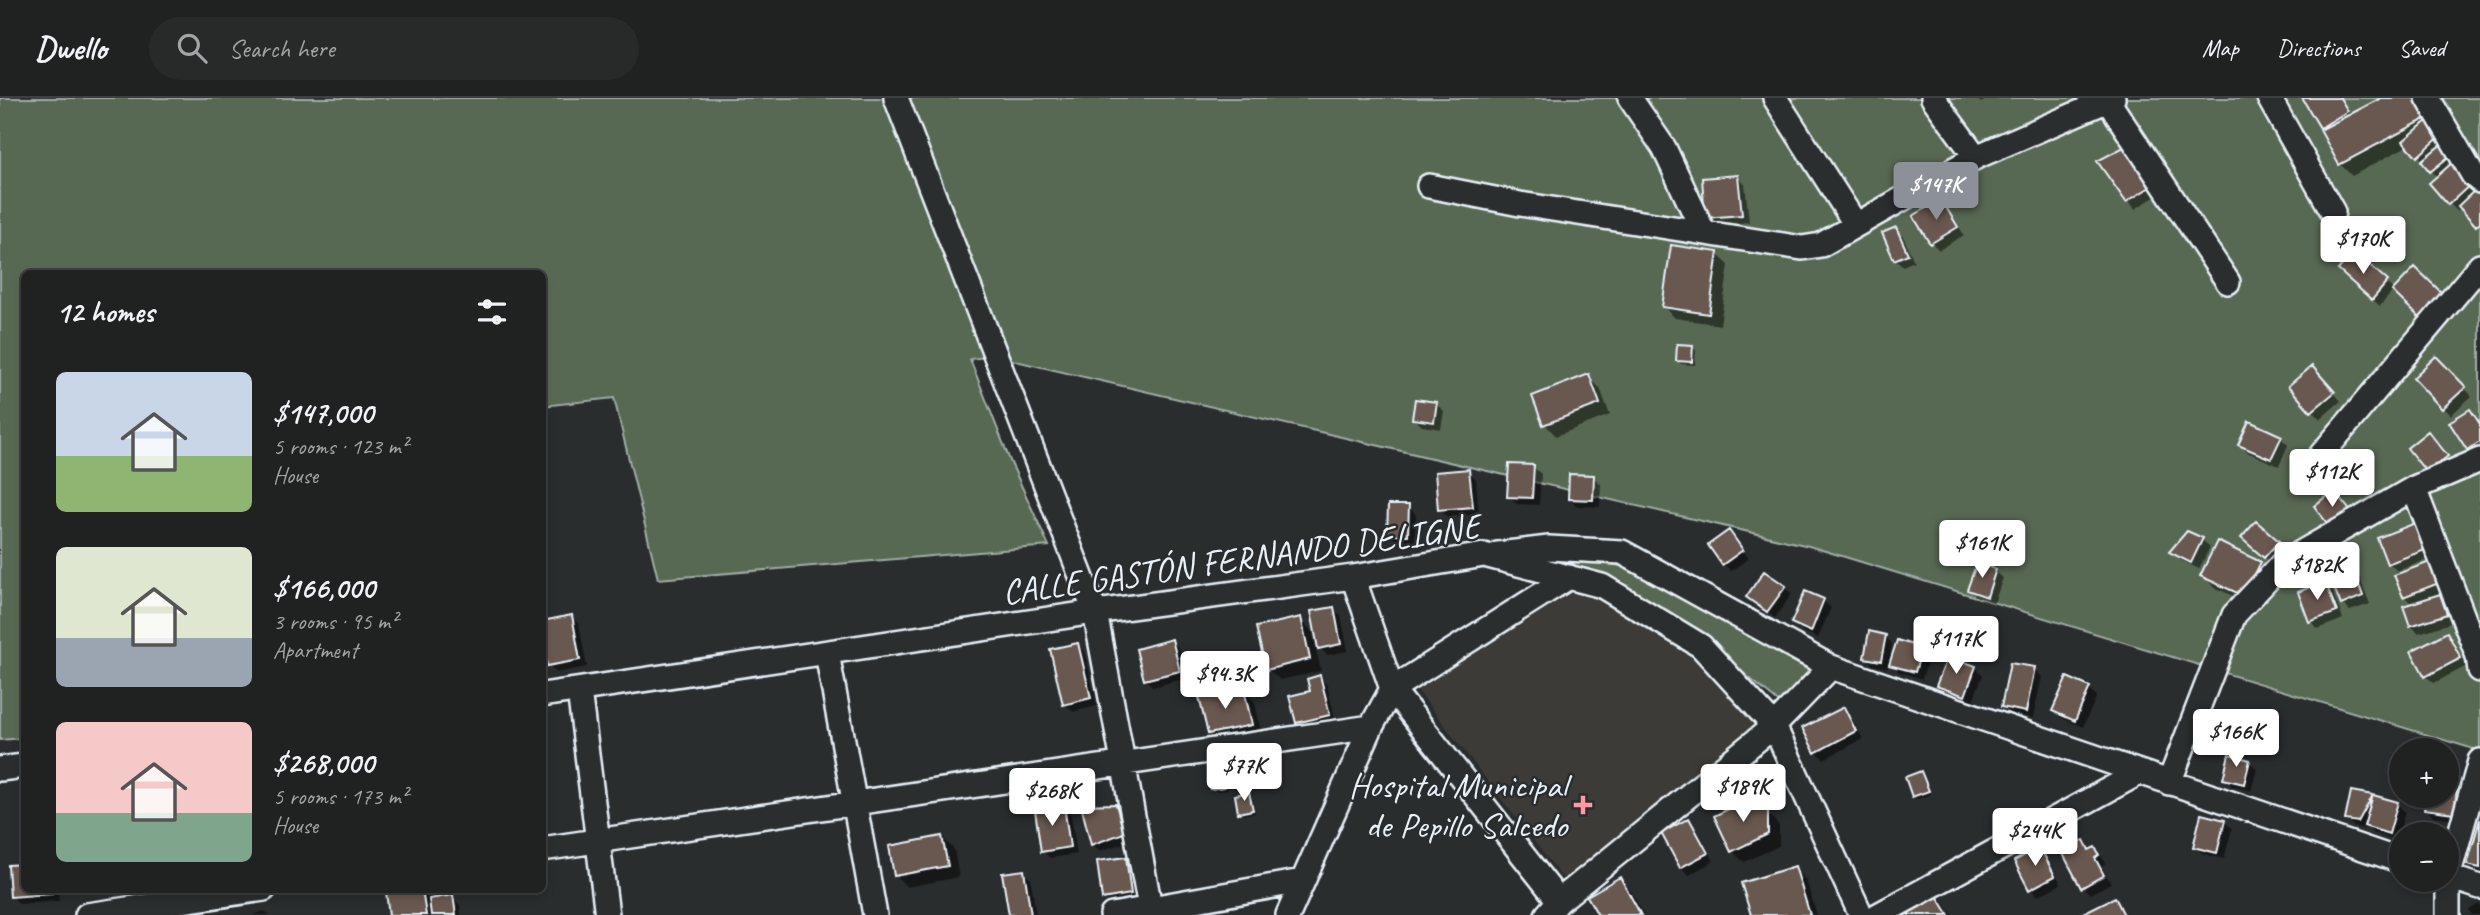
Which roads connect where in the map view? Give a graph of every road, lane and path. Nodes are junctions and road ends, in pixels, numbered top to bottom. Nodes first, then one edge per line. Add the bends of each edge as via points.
1 (896, 98) edge
2 (1630, 98) edge
3 (1776, 98) edge
4 (1933, 98) edge
5 (2269, 98) edge
6 (2428, 98) edge
7 (2109, 99) edge
8 (1976, 158) junction
9 (2480, 181) edge
10 (1429, 186) dead end
11 (2333, 212) dead end
12 (1856, 225) junction
13 (1703, 231) junction
14 (2480, 267) edge
15 (2228, 282) dead end
16 (2321, 455) dead end
17 (2480, 460) edge
18 (2414, 488) junction
19 (1484, 555) junction
20 (1353, 577) junction
21 (1569, 577) junction
22 (1095, 612) junction
23 (827, 653) junction
24 (1831, 667) junction
25 (2480, 670) edge
26 (1392, 689) junction
27 (579, 690) junction
28 (546, 694) edge
29 (1774, 726) junction
30 (1371, 727) junction
31 (1123, 764) junction
32 (21, 766) edge
33 (0, 769) edge
34 (2478, 770) edge
35 (2139, 773) junction
36 (2169, 783) junction
37 (855, 803) junction
38 (2459, 835) edge
39 (598, 841) junction
40 (546, 848) edge
41 (2389, 857) edge
42 (2459, 880) edge
43 (1302, 881) junction
44 (2480, 887) edge
45 (2447, 892) edge
46 (238, 893) edge
47 (181, 902) edge
48 (1553, 908) edge
49 (1149, 911) edge
50 (87, 915) edge
51 (607, 915) edge
52 (875, 915) edge
53 (1112, 915) edge
54 (1288, 915) edge
55 (1861, 915) edge
56 (1878, 915) edge
57 (2448, 915) edge

1 - 22 street
2 - 13 street via 1664,148
3 - 12 street
4 - 8 street
5 - 11 street
6 - 9 street
7 - 8 street
7 - 15 street
8 - 12 street
10 - 13 street
12 - 13 street via 1821,245 1802,248
14 - 16 street
17 - 18 street
18 - 25 street
18 - 36 street via 2283,563 2234,615
19 - 20 street, CALLE GASTÓN FERNANDO DELIGNE
19 - 21 street, CALLE GASTÓN FERNANDO DELIGNE
19 - 24 street via 1549,548 1622,552
20 - 22 street, CALLE GASTÓN FERNANDO DELIGNE
20 - 26 street
21 - 26 street
21 - 29 street, CALLE GASTÓN FERNANDO DELIGNE via 1602,586 1701,646
22 - 23 street, CALLE GASTÓN FERNANDO DELIGNE
22 - 31 street
23 - 27 street, CALLE GASTÓN FERNANDO DELIGNE
23 - 37 street
24 - 29 street
24 - 35 street
26 - 30 street
26 - 48 street
27 - 28 street, CALLE GASTÓN FERNANDO DELIGNE
27 - 39 street
29 - 48 street
29 - 55 street, CALLE GASTÓN FERNANDO DELIGNE
30 - 31 street
30 - 43 street
31 - 37 street
31 - 49 street
32 - 33 street
34 - 38 street
35 - 36 street
35 - 56 street
36 - 41 street
37 - 39 street
37 - 52 street
39 - 40 street
39 - 51 street
42 - 44 street
43 - 49 street
43 - 54 street
45 - 57 street
46 - 47 street
47 - 50 street
49 - 53 street

